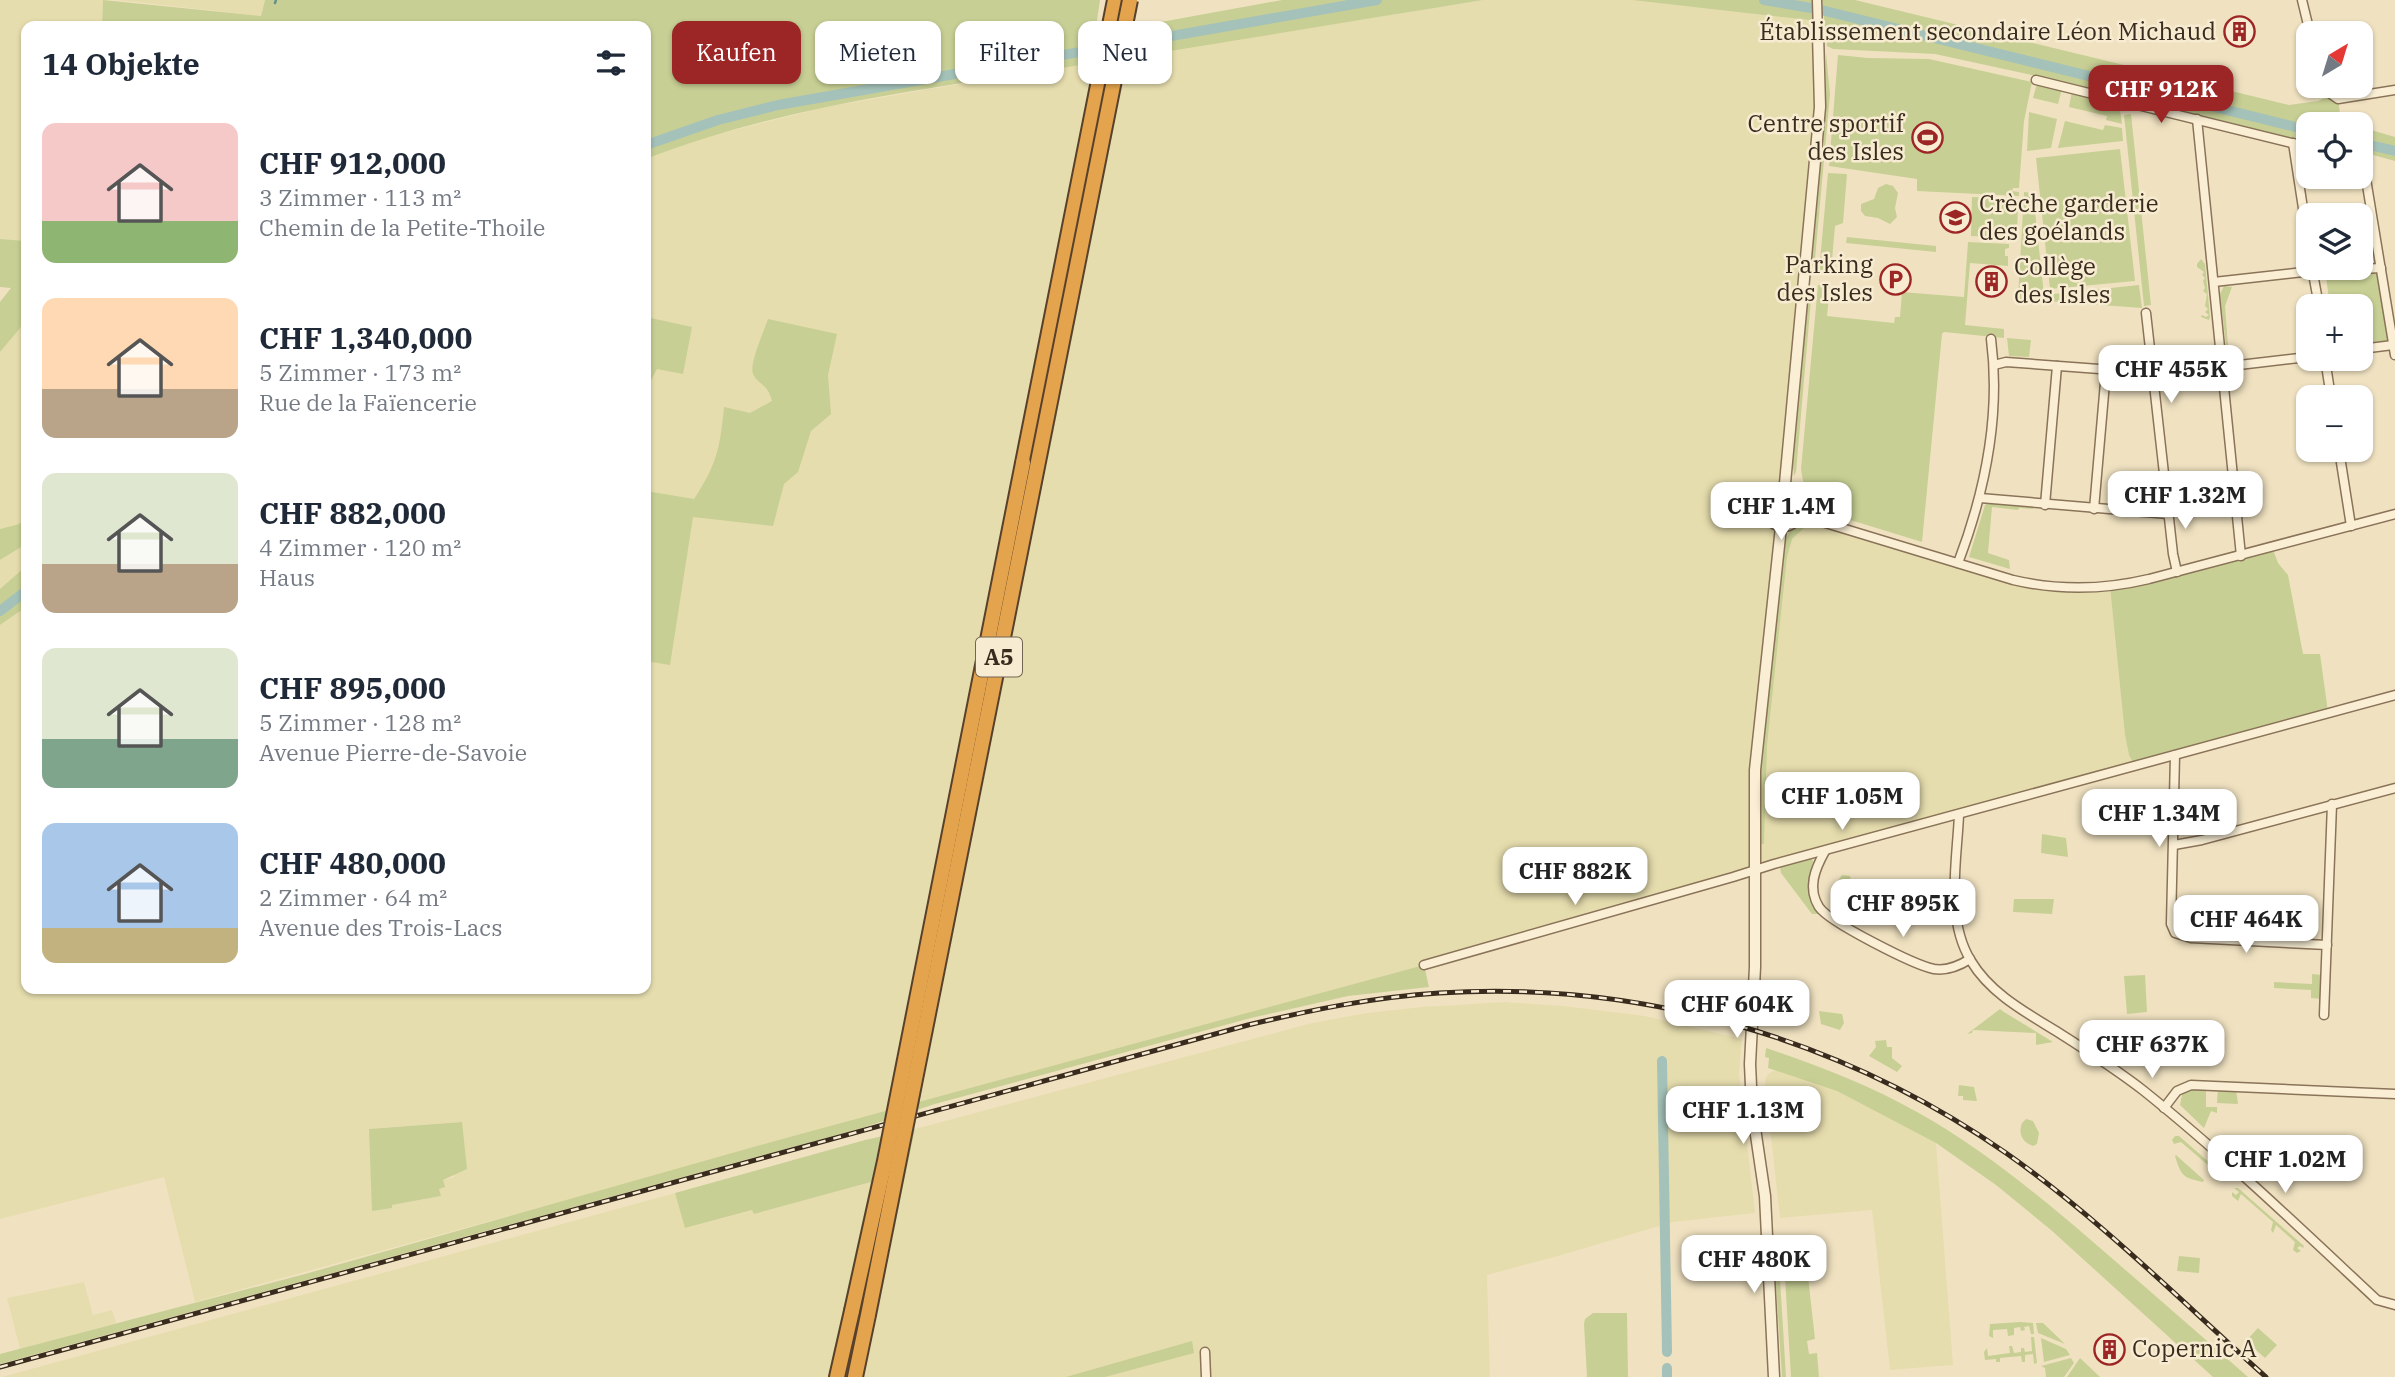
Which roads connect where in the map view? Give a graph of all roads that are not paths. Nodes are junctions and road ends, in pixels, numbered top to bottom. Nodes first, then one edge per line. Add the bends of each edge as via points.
1 (1115, 0) edge
2 (1130, 0) edge
3 (1817, 0) edge
4 (2302, 0) edge
5 (2307, 21) edge
6 (1818, 34) joint
7 (2036, 80) dead end
8 (2395, 90) edge
9 (2373, 93) edge
10 (2197, 119) junction
11 (2293, 143) junction
12 (2296, 144) edge
13 (2367, 189) edge
14 (2302, 203) edge
15 (2373, 268) edge
16 (2381, 268) junction
17 (2296, 272) edge
18 (2214, 282) junction
19 (2146, 313) dead end
20 (1991, 340) dead end
21 (2393, 345) junction
22 (2373, 348) edge
23 (2395, 355) edge
24 (2296, 358) edge
25 (1994, 365) junction
26 (2057, 366) junction
27 (2222, 367) junction
28 (2106, 370) junction
29 (2153, 373) junction
30 (2341, 462) edge
31 (1784, 494) junction
32 (1980, 498) junction
33 (2045, 505) junction
34 (2094, 509) junction
35 (2168, 514) junction
36 (2395, 514) edge
37 (1799, 515) junction
38 (2351, 526) junction
39 (1781, 527) junction
40 (2241, 556) junction
41 (1958, 564) junction
42 (2177, 572) junction
43 (2395, 695) edge
44 (2175, 755) junction
45 (2395, 788) edge
46 (2332, 804) junction
47 (1959, 815) junction
48 (2174, 845) junction
49 (1825, 851) junction
50 (1755, 870) junction
51 (2327, 945) junction
52 (1970, 960) junction
53 (1424, 965) dead end
54 (2324, 1014) dead end
55 (2395, 1094) edge
56 (2164, 1108) junction
57 (2395, 1305) edge
58 (1205, 1352) dead end
59 (837, 1377) edge
60 (855, 1377) edge
61 (1206, 1377) edge
62 (1774, 1377) edge

1 - 59 highway, A5, bridge via 885,1161
2 - 60 highway, A5, bridge
3 - 6 street
4 - 5 street
6 - 31 street via 1820,107
7 - 10 street
8 - 9 street
10 - 11 street
10 - 18 street
11 - 12 street
11 - 14 street
13 - 16 street
15 - 16 street
16 - 21 street
17 - 18 street
18 - 27 street
19 - 29 street
20 - 25 street
21 - 22 street
21 - 23 street
24 - 27 street
25 - 26 street
25 - 32 street via 1992,426
26 - 28 street
26 - 33 street
27 - 40 street
28 - 29 street
28 - 34 street
29 - 35 street
30 - 38 street
31 - 37 street via 1797,501
31 - 39 street via 1775,496 1767,507 1770,520
32 - 33 street
32 - 41 street
33 - 34 street
34 - 35 street
35 - 42 street
36 - 38 street
37 - 39 street via 1792,524
37 - 41 street
38 - 40 street
39 - 50 street via 1755,770
40 - 42 street
41 - 42 street via 2025,583 2069,589 2118,586
43 - 44 street
44 - 47 street
44 - 48 street
45 - 46 street
46 - 48 street
46 - 51 street
47 - 49 street
47 - 52 street via 1955,894
48 - 51 street via 2171,924 2175,933 2191,938
49 - 50 street
49 - 52 street via 1813,888 1827,915 1934,969
50 - 53 street
50 - 62 street via 1751,1092 1764,1179
51 - 54 street
52 - 56 street via 2012,1003
55 - 56 street via 2191,1085 2177,1091
56 - 57 street via 2377,1300
58 - 61 street

